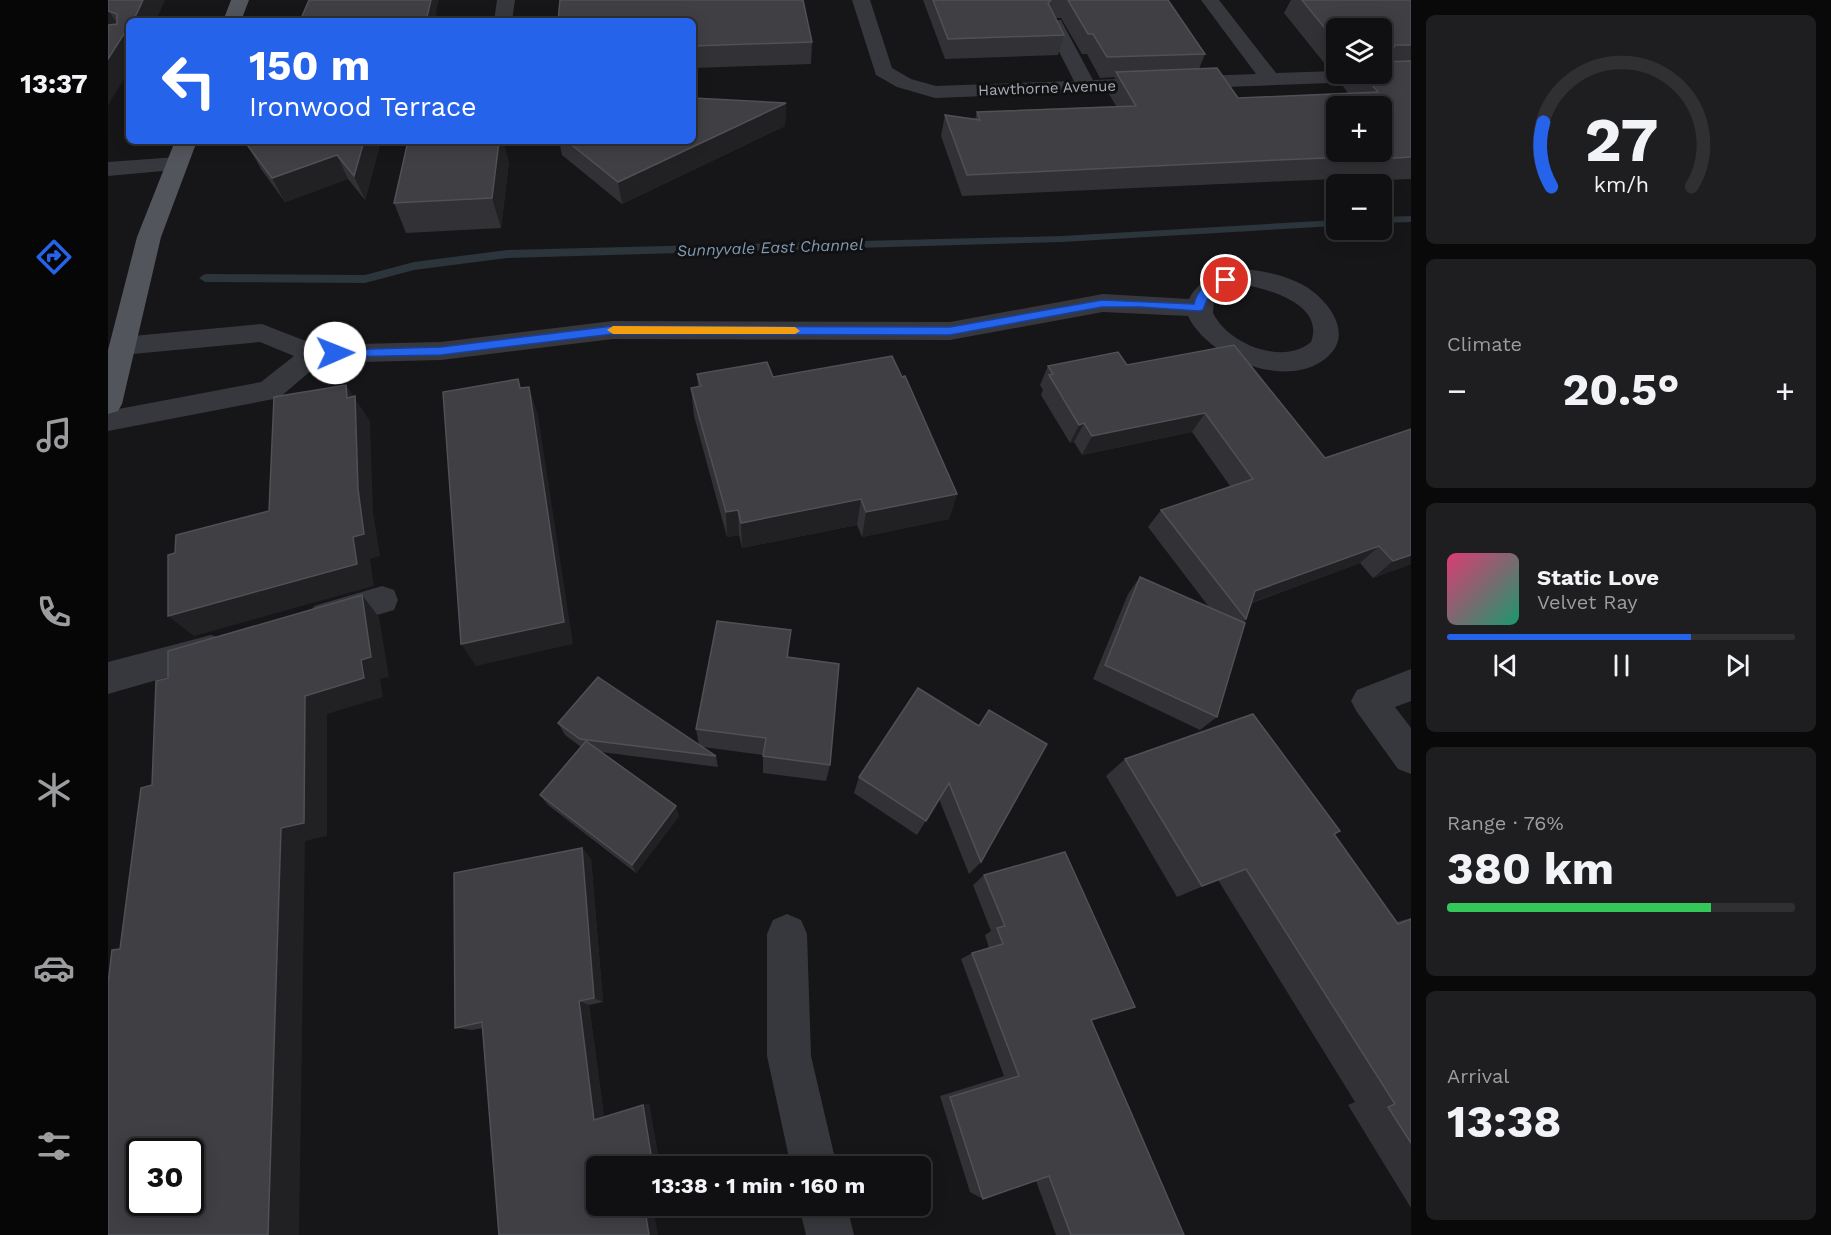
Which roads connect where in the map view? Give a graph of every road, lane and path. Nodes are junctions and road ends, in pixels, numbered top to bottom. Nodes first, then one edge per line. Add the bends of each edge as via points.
1 (240, 0) edge
2 (506, 0) edge
3 (861, 0) edge
4 (1210, 0) edge
5 (233, 18) edge
6 (503, 18) edge
7 (1054, 24) edge
8 (1411, 74) edge
9 (1270, 79) junction
10 (1087, 87) junction
11 (185, 144) edge
12 (177, 164) junction
13 (108, 169) edge
14 (1199, 308) junction
15 (122, 346) junction
16 (314, 354) junction
17 (108, 404) edge
18 (108, 422) edge
19 (382, 600) dead end
20 (292, 626) edge
21 (236, 643) edge
22 (108, 678) edge
23 (1411, 685) edge
24 (1411, 757) edge
25 (786, 934) dead end
26 (812, 1156) edge
27 (825, 1216) edge
28 (830, 1235) edge

1 - 5 main road
2 - 6 street
3 - 10 street, Hawthorne Avenue via 883,71 904,83 935,92
4 - 9 street
7 - 10 street
8 - 9 street, Hawthorne Avenue
9 - 10 street, Hawthorne Avenue
11 - 12 main road
12 - 13 street
12 - 15 main road via 150,237
14 - 14 street via 1214,335 1230,347 1273,361 1311,356 1323,347 1328,335 1326,321 1317,307 1302,295 1264,279 1244,277 1211,286 1202,295
14 - 16 street via 1102,303 950,331 613,330 441,351
15 - 16 street via 262,333
15 - 17 main road
16 - 18 street via 269,391
19 - 20 street
21 - 22 street
23 - 24 street via 1369,701
25 - 26 street via 789,1056
27 - 28 street

